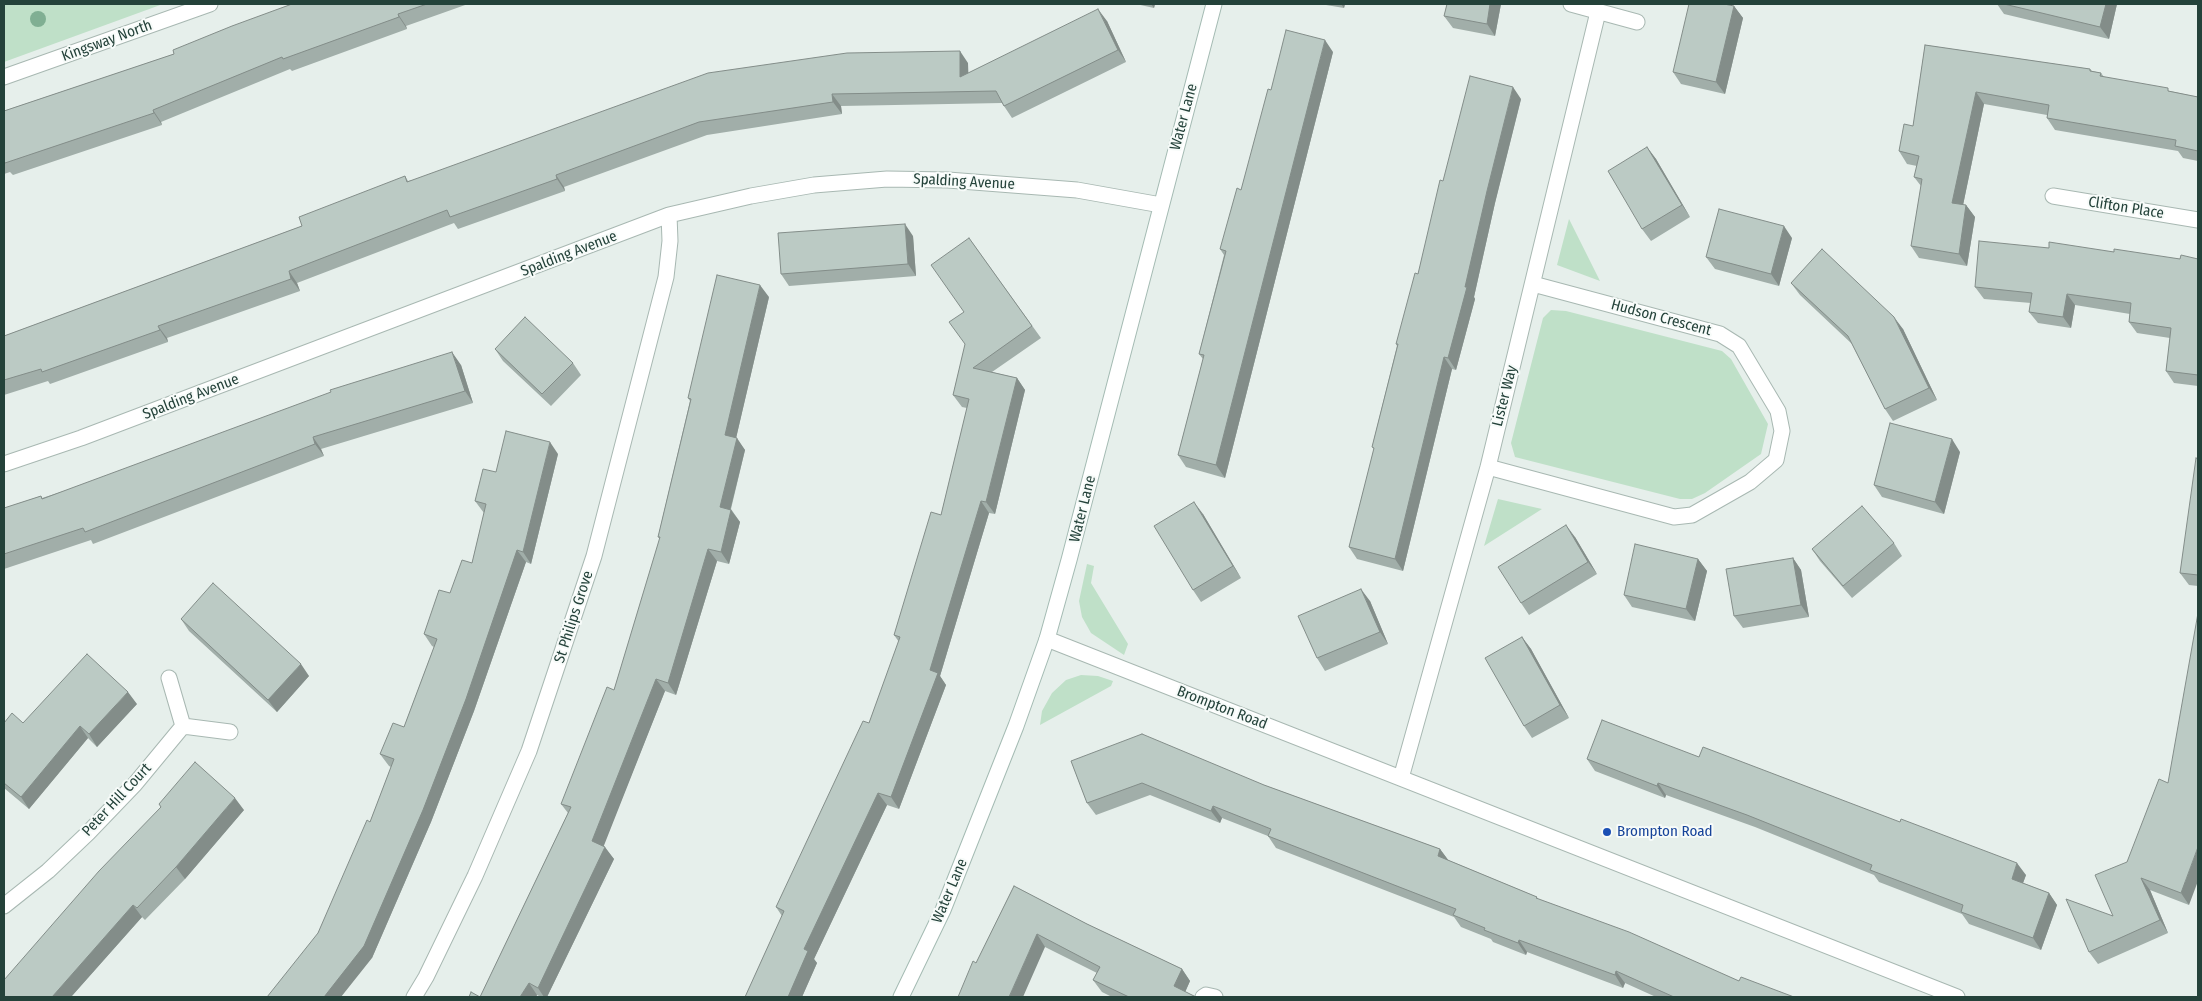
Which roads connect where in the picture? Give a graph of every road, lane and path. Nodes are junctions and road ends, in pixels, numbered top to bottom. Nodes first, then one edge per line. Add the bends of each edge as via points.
1 (210, 4) edge
2 (1214, 4) edge
3 (1571, 4) edge
4 (1598, 12) junction
5 (1637, 22) dead end
6 (4, 77) edge
7 (2053, 196) dead end
8 (1161, 205) junction
9 (669, 215) junction
10 (2198, 220) edge
11 (1533, 284) junction
12 (4, 464) edge
13 (1488, 467) junction
14 (1047, 639) junction
15 (169, 678) dead end
16 (182, 726) junction
17 (230, 732) dead end
18 (1401, 778) junction
19 (4, 906) edge
20 (414, 997) edge
21 (901, 997) edge
22 (1203, 997) edge
23 (1215, 997) edge
24 (1957, 997) edge

1 - 6 street, Kingsway North
2 - 8 street, Water Lane
3 - 4 street
4 - 5 street
4 - 11 street, Lister Way
7 - 10 street, Clifton Place
8 - 9 street, Spalding Avenue via 1077,190 948,180 887,179 814,185
8 - 14 street, Water Lane
9 - 12 street, Spalding Avenue via 90,435
9 - 20 street, St Philips Grove via 666,277 591,566 529,751 476,876
11 - 13 street, Lister Way
11 - 13 street, Hudson Crescent via 1720,334 1739,346 1778,411 1782,431 1776,460 1750,482 1692,516 1674,517
13 - 18 street, Lister Way
14 - 18 street, Brompton Road
14 - 21 street, Water Lane via 943,910
15 - 16 street
16 - 17 street
16 - 19 street, Peter Hill Court via 135,784 48,870
18 - 24 street, Brompton Road
22 - 23 street

